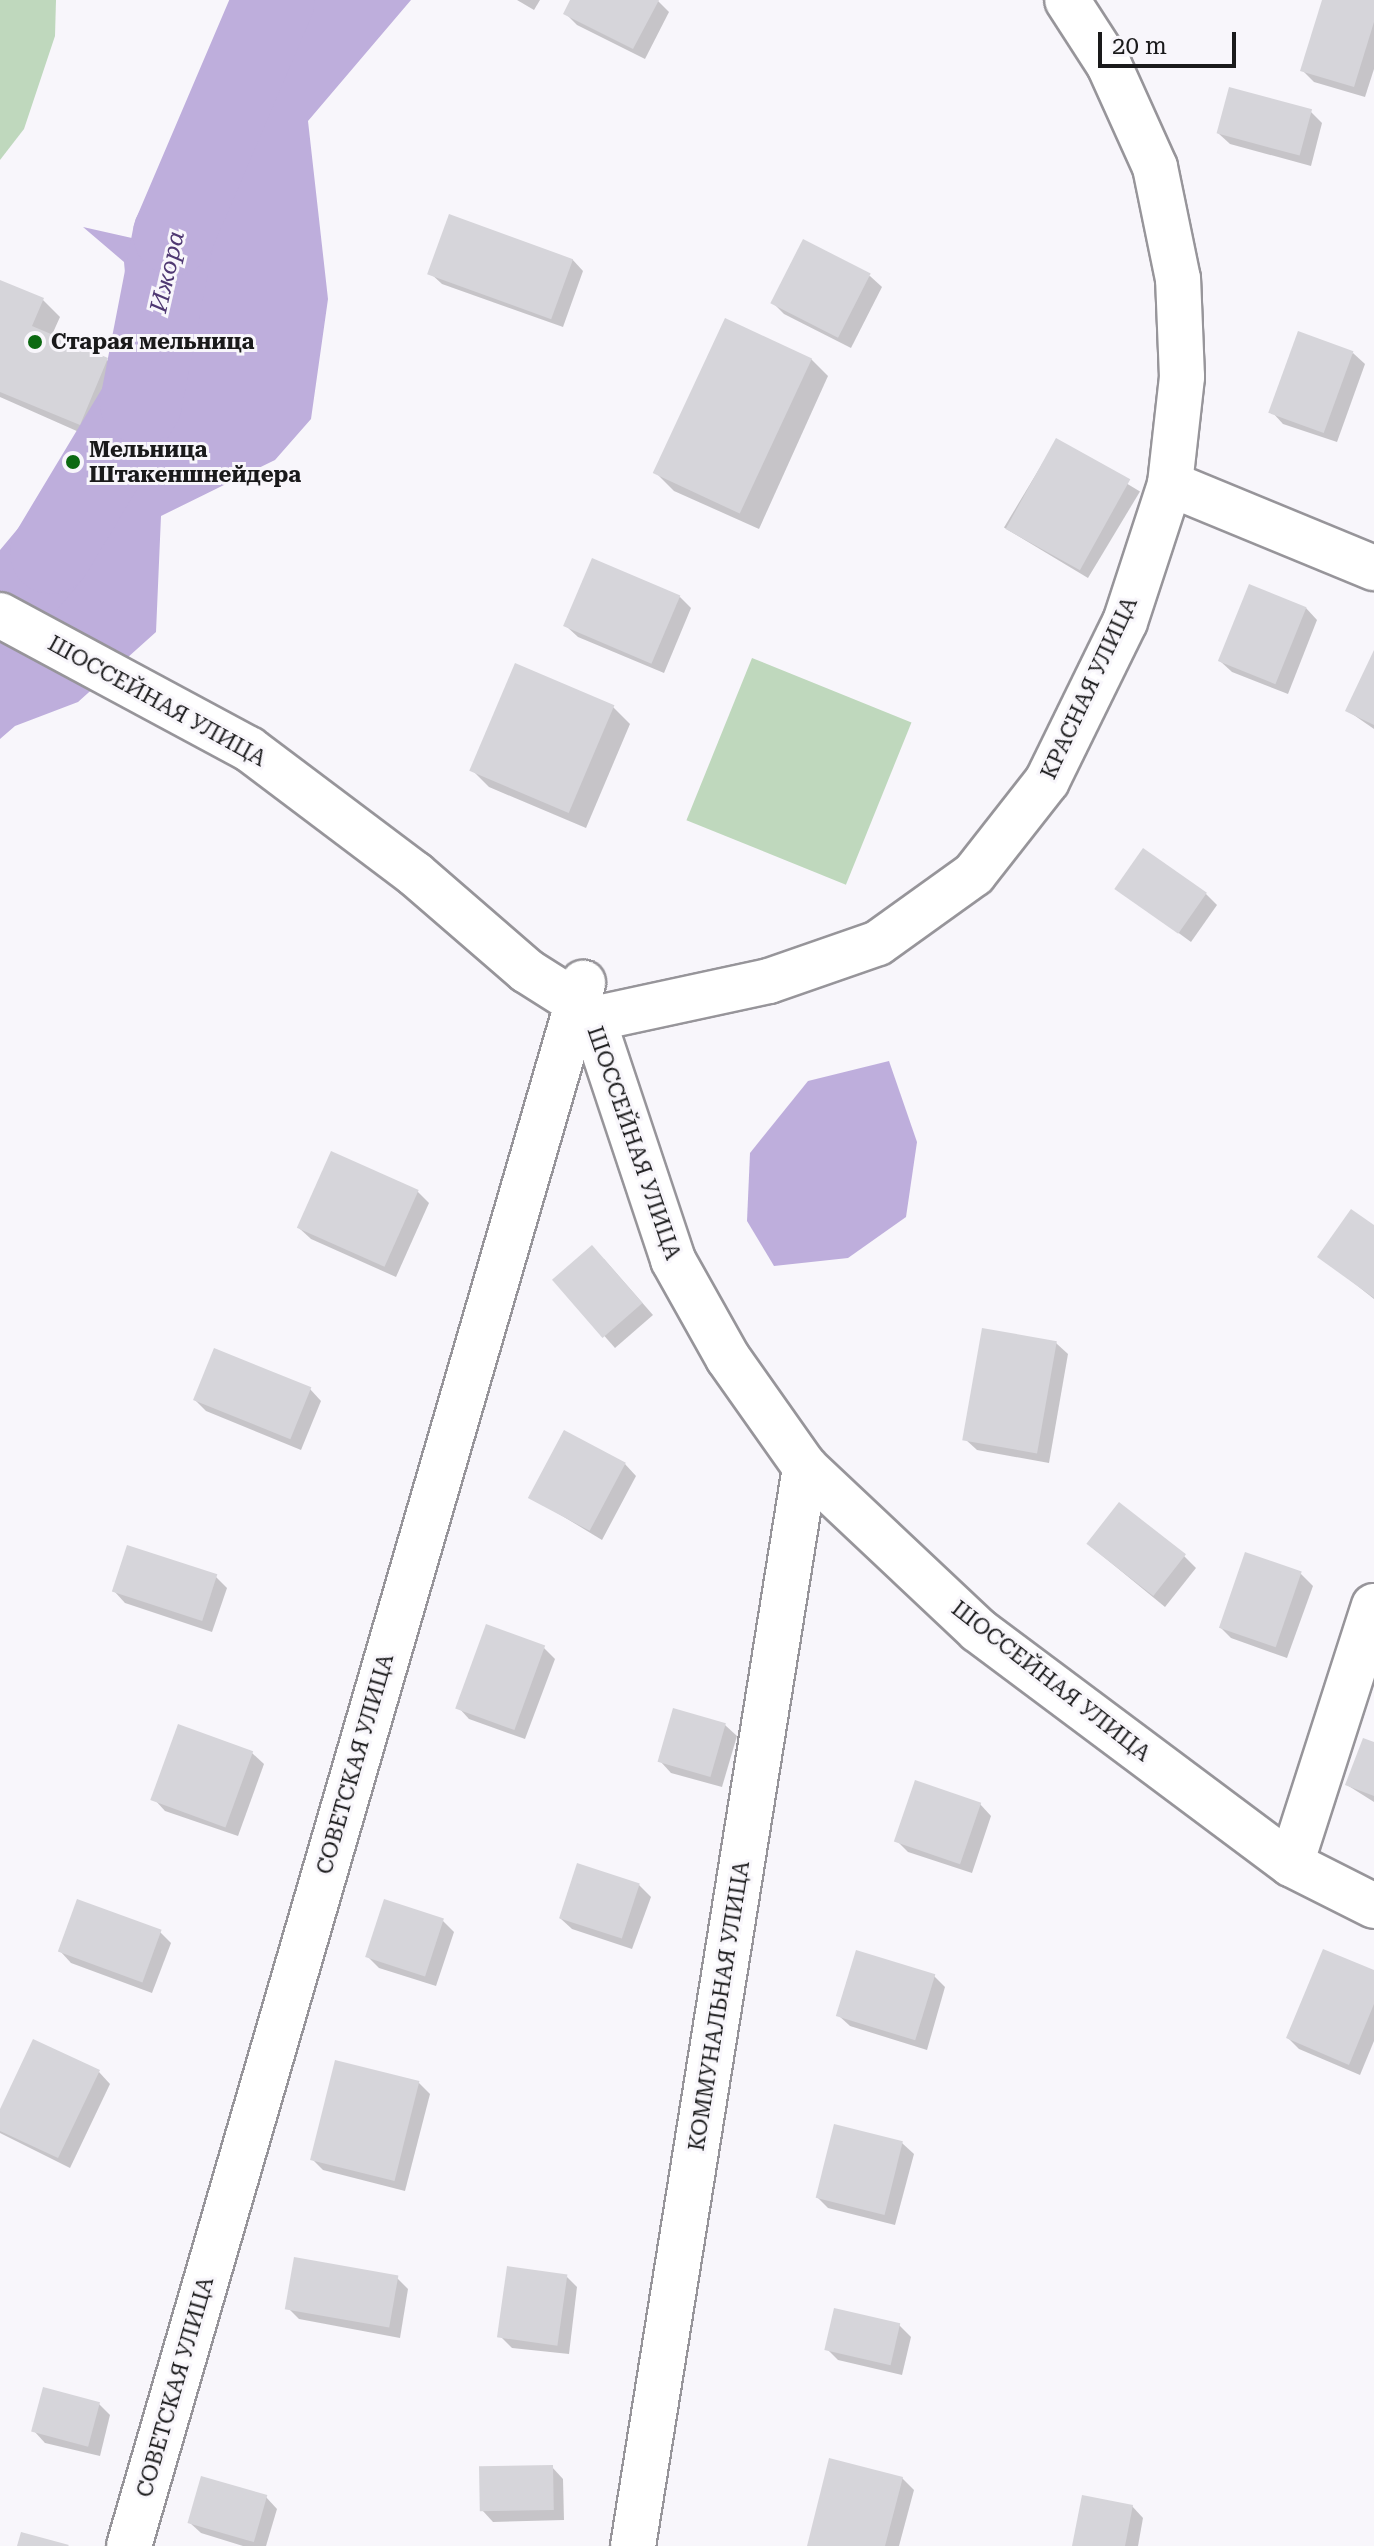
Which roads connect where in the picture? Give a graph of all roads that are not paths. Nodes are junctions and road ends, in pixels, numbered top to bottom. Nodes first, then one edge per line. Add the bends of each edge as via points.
1 (1067, 0) edge
2 (1170, 484) junction
3 (1374, 568) edge
4 (0, 615) edge
5 (584, 1001) junction
6 (805, 1467) junction
7 (1374, 1606) edge
8 (1291, 1864) junction
9 (1374, 1906) edge
10 (129, 2546) edge
11 (633, 2546) edge

1 - 2 street, КРАСНАЯ УЛИЦА via 1109,65 1155,167 1178,279 1182,377
2 - 3 street
2 - 5 street, КРАСНАЯ УЛИЦА via 1125,622 1047,781 974,874 878,943 769,981
4 - 5 street, ШОССЕЙНАЯ УЛИЦА via 249,749 415,874 527,971
5 - 6 street, ШОССЕЙНАЯ УЛИЦА via 673,1260 728,1358
5 - 10 street, СОВЕТСКАЯ УЛИЦА
6 - 8 street, ШОССЕЙНАЯ УЛИЦА via 978,1630
6 - 11 street, КОММУНАЛЬНАЯ УЛИЦА
7 - 8 street
8 - 9 street, ШОССЕЙНАЯ УЛИЦА

